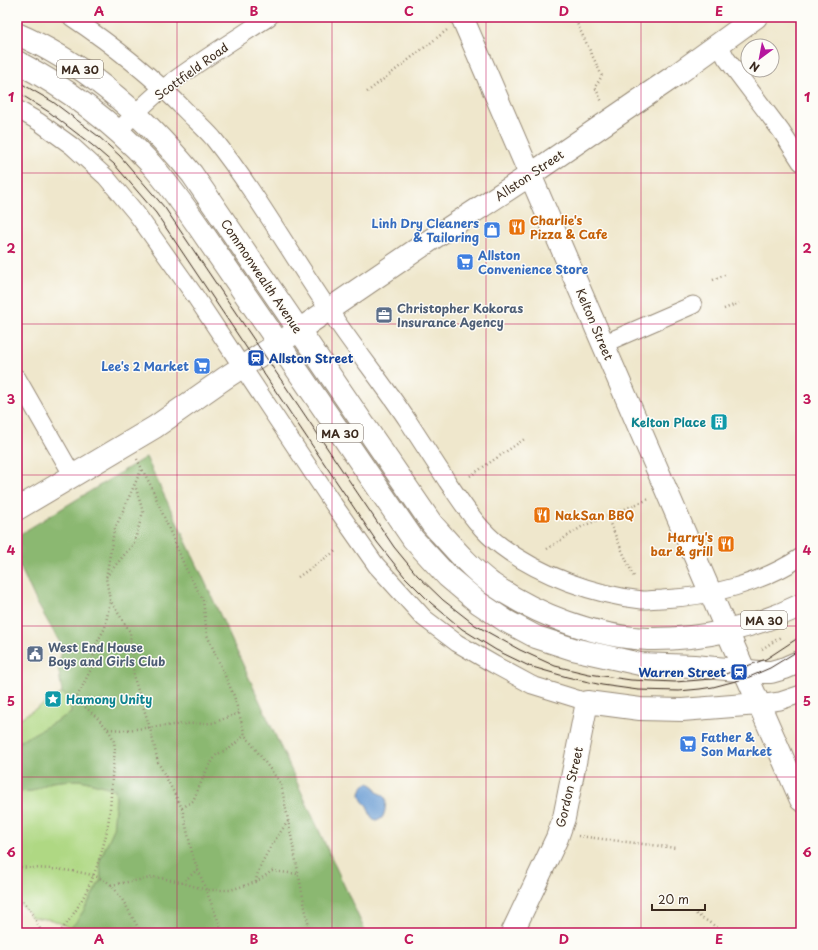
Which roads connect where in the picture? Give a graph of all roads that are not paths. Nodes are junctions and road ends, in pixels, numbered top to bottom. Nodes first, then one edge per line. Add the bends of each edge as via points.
1 (71, 17) edge
2 (269, 17) edge
3 (756, 17) edge
4 (456, 23) edge
5 (17, 34) edge
6 (719, 44) junction
7 (17, 62) edge
8 (164, 88) junction
9 (17, 109) edge
10 (136, 113) junction
11 (118, 131) junction
12 (801, 162) edge
13 (530, 175) junction
14 (693, 305) dead end
15 (328, 310) junction
16 (299, 330) junction
17 (278, 343) junction
18 (604, 344) junction
19 (242, 367) junction
20 (17, 378) edge
21 (73, 476) junction
22 (17, 509) edge
23 (801, 557) edge
24 (710, 594) junction
25 (801, 605) edge
26 (726, 632) junction
27 (801, 661) edge
28 (744, 671) junction
29 (801, 694) edge
30 (587, 702) junction
31 (758, 704) junction
32 (801, 800) edge
33 (512, 933) edge

1 - 8 street via 101,37
2 - 8 street, Scottfield Road
3 - 6 street, Allston Street
4 - 13 street, Kelton Street
5 - 10 street, Commonwealth Avenue / MA 30 via 70,62
6 - 12 street via 726,58
6 - 13 street, Allston Street
7 - 11 street, Commonwealth Avenue / MA 30 via 54,82
8 - 10 street, Scottfield Road
8 - 15 street via 212,137 247,184
9 - 19 street via 72,146 106,177 136,213
10 - 11 street, Scottfield Road
10 - 16 street, Commonwealth Avenue / MA 30 via 192,174
11 - 17 street, Commonwealth Avenue / MA 30 via 177,197
13 - 15 street, Allston Street via 435,236
13 - 18 street, Kelton Street
14 - 18 street
15 - 16 street, Allston Street
15 - 24 street via 406,418 462,504 478,525 501,546 527,563 596,591 643,600
16 - 17 street, Allston Street
16 - 26 street, Commonwealth Avenue / MA 30 via 432,524 464,561 492,583 544,613 610,634 648,638 694,637
17 - 19 street, Allston Street
17 - 28 street, Commonwealth Avenue / MA 30 via 413,539 447,576 479,603 536,637 573,649 640,664
18 - 24 street, Kelton Street
19 - 21 street, Allston Street via 139,438
19 - 30 street via 372,559 424,618 457,643 495,665 532,684
20 - 21 street
21 - 22 street, Allston Street
23 - 24 street via 757,579
24 - 26 street, Kelton Street
25 - 26 street, Commonwealth Avenue / MA 30
26 - 28 street, Kelton Street
27 - 28 street, Commonwealth Avenue / MA 30 via 771,672
28 - 31 street
29 - 31 street via 780,701
30 - 31 street via 682,710
30 - 33 street, Gordon Street via 564,818
31 - 32 street

